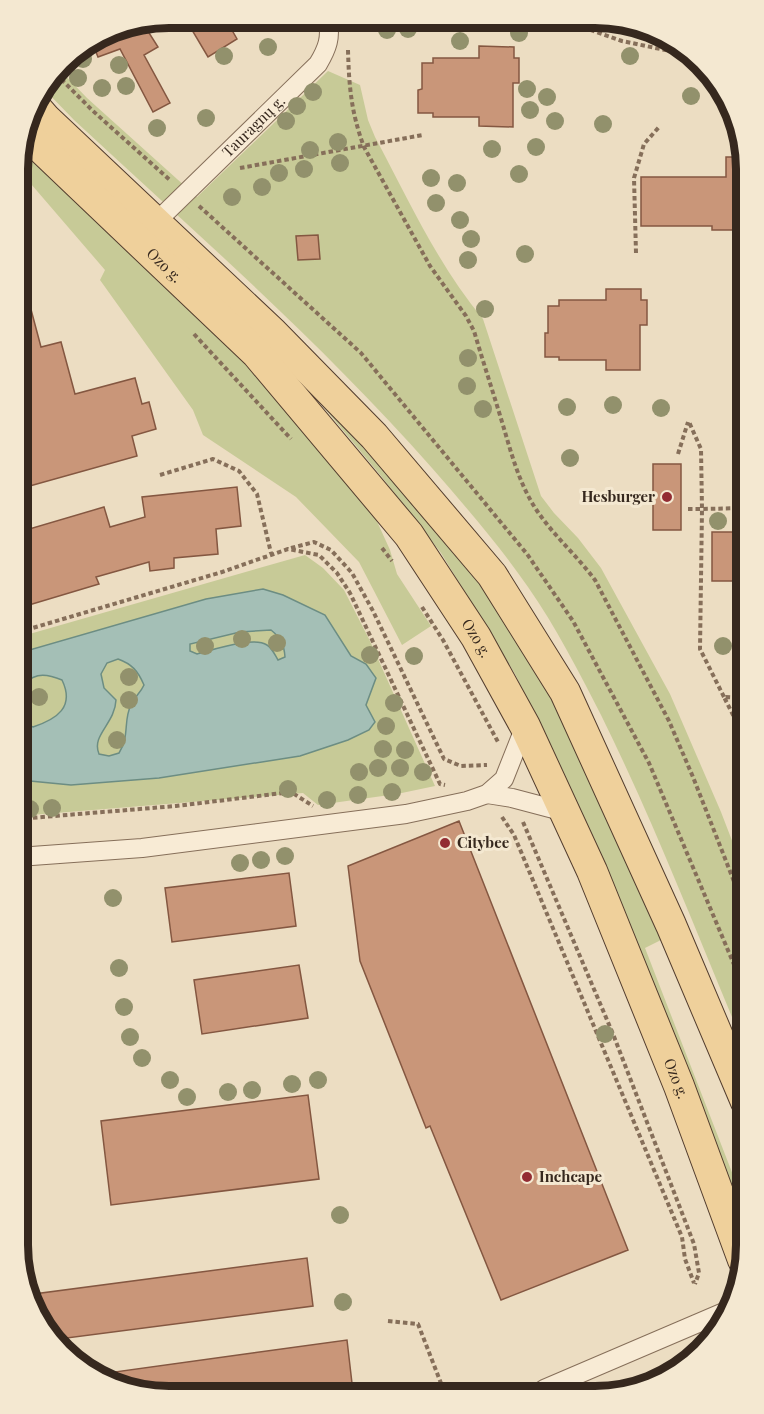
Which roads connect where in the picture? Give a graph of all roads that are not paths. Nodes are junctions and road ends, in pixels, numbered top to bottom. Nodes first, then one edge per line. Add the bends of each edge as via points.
1 (330, 29) edge
2 (41, 112) edge
3 (32, 140) edge
4 (155, 223) junction
5 (525, 726) junction
6 (487, 795) junction
7 (566, 812) junction
8 (28, 856) edge
9 (735, 1077) edge
10 (735, 1238) edge
11 (716, 1315) edge
12 (551, 1386) edge

1 - 4 street, Tauragnų g. via 328,47 318,64
2 - 4 main road, Ozo g.
3 - 5 main road, Ozo g. via 257,354 351,465 409,535 476,637
4 - 9 main road, Ozo g. via 273,333 374,436 492,575 565,692
5 - 6 street via 504,779
5 - 7 main road, Ozo g.
6 - 7 street
6 - 8 street via 406,814 349,822 142,848
7 - 10 main road, Ozo g. via 679,1086
11 - 12 street

